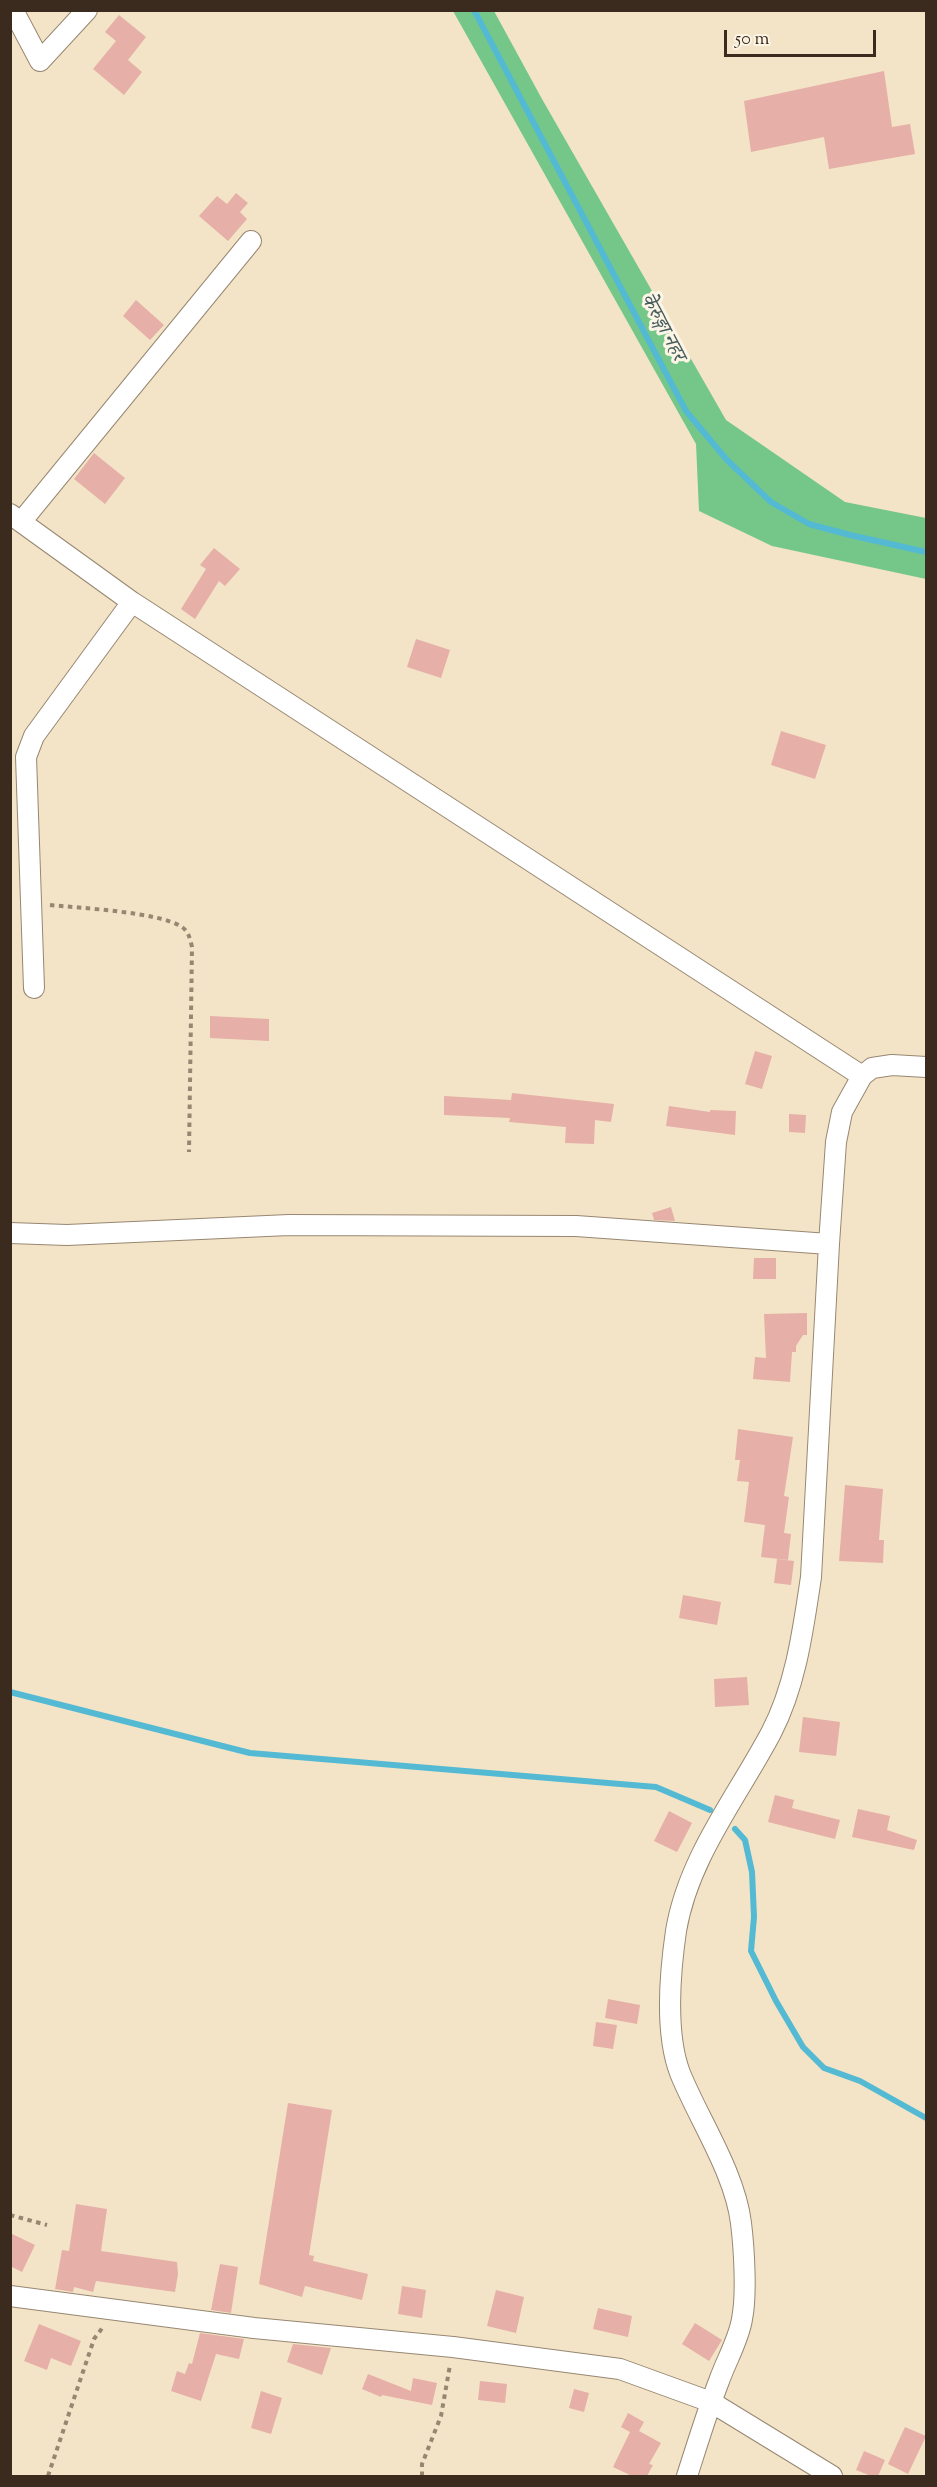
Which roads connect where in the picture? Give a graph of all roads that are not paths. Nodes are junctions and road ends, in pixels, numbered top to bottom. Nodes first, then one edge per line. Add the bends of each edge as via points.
1 (13, 10) edge
2 (87, 10) edge
3 (251, 241) dead end
4 (16, 518) edge
5 (132, 602) junction
6 (34, 988) dead end
7 (927, 1067) edge
8 (862, 1076) junction
9 (10, 1233) edge
10 (829, 1244) junction
11 (10, 2296) edge
12 (711, 2402) junction
13 (687, 2476) edge
14 (832, 2476) edge

1 - 2 street via 40,61
3 - 4 street
4 - 5 street
5 - 6 street via 34,736 26,757
5 - 8 street
7 - 8 street via 892,1065 872,1068
8 - 10 street via 842,1112 836,1142
9 - 10 street via 67,1235 289,1225 576,1226
10 - 12 street via 811,1576 795,1666 772,1731 701,1856 676,1929 672,2034 679,2070 731,2183 741,2221 744,2260 742,2319
11 - 12 street via 620,2369
12 - 13 street
12 - 14 street

